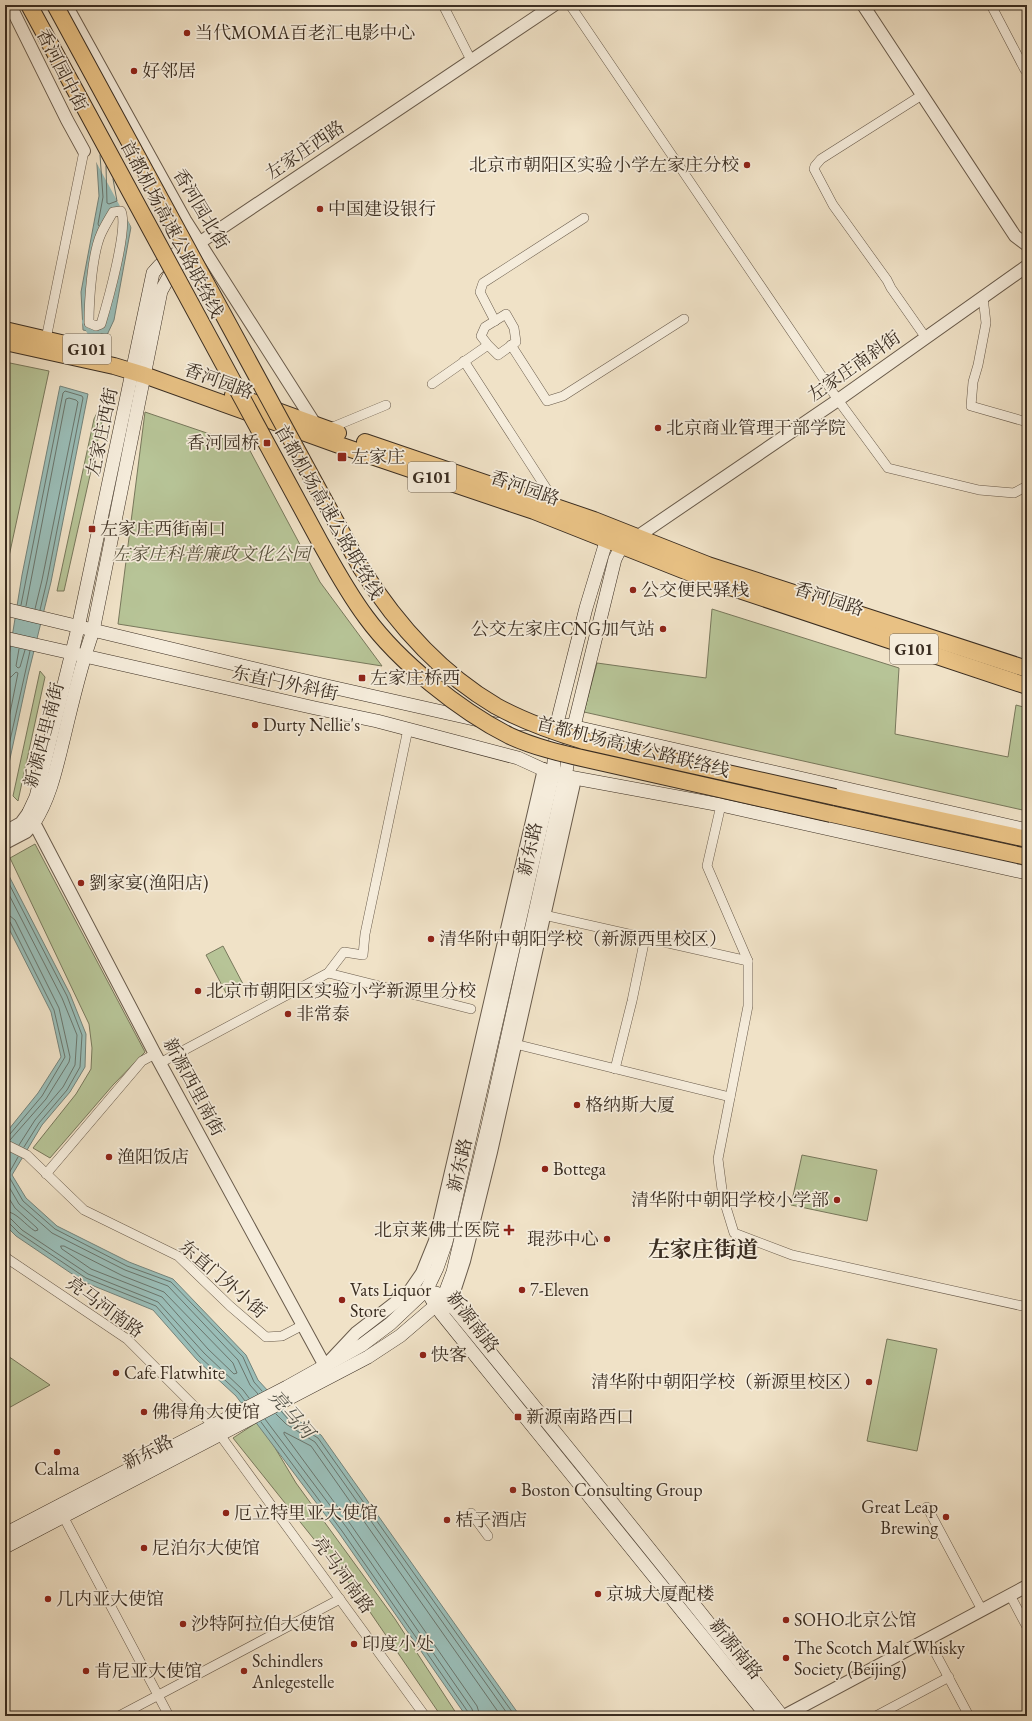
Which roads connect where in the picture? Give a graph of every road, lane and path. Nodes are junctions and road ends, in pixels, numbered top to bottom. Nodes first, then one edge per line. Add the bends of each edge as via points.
1 (10, 5) edge
2 (29, 5) edge
3 (55, 5) edge
4 (66, 5) edge
5 (443, 5) edge
6 (554, 5) edge
7 (570, 5) edge
8 (863, 5) edge
9 (991, 5) edge
10 (472, 60) junction
11 (1027, 68) edge
12 (922, 95) junction
13 (84, 151) joint
14 (113, 212) joint
15 (584, 218) dead end
16 (199, 243) junction
17 (1027, 245) edge
18 (1027, 266) edge
19 (983, 297) junction
20 (684, 319) dead end
21 (495, 321) junction
22 (5, 330) edge
23 (926, 338) junction
24 (5, 342) edge
25 (54, 345) junction
26 (488, 345) junction
27 (511, 345) junction
28 (464, 361) junction
29 (140, 368) junction
30 (432, 384) dead end
31 (838, 400) junction
32 (386, 405) dead end
33 (1027, 422) edge
34 (321, 427) junction
35 (1027, 486) edge
36 (545, 503) junction
37 (608, 533) junction
38 (638, 536) junction
39 (621, 546) junction
40 (5, 609) edge
41 (78, 628) junction
42 (93, 631) junction
43 (5, 638) edge
44 (71, 653) junction
45 (84, 656) junction
46 (1027, 669) edge
47 (1027, 686) edge
48 (557, 723) junction
49 (574, 726) junction
50 (408, 729) junction
51 (559, 775) junction
52 (720, 805) junction
53 (27, 822) junction
54 (1027, 830) edge
55 (5, 832) edge
56 (1027, 839) edge
57 (5, 843) edge
58 (1027, 857) edge
59 (1027, 873) edge
60 (544, 915) junction
61 (645, 938) junction
62 (748, 961) junction
63 (328, 973) junction
64 (471, 1009) dead end
65 (516, 1041) junction
66 (158, 1058) junction
67 (616, 1066) junction
68 (730, 1094) junction
69 (5, 1144) edge
70 (46, 1174) junction
71 (5, 1257) edge
72 (427, 1289) junction
73 (442, 1305) junction
74 (1027, 1307) edge
75 (302, 1325) junction
76 (325, 1366) junction
77 (290, 1392) junction
78 (216, 1430) junction
79 (927, 1507) dead end
80 (471, 1513) dead end
81 (63, 1516) junction
82 (5, 1534) edge
83 (488, 1536) dead end
84 (5, 1547) edge
85 (1027, 1586) edge
86 (1010, 1595) junction
87 (340, 1599) junction
88 (982, 1610) junction
89 (1027, 1627) edge
90 (928, 1639) junction
91 (949, 1677) junction
92 (158, 1695) junction
93 (119, 1716) edge
94 (169, 1716) edge
95 (425, 1716) edge
96 (767, 1716) edge
97 (783, 1716) edge
98 (876, 1716) edge
99 (969, 1716) edge

1 - 13 street, 香河园中街
2 - 58 highway, 首都机场高速公路联络线, bridge via 335,569 367,618 408,664 434,686 510,736 547,749
3 - 56 highway, 首都机场高速公路联络线, bridge via 361,568 381,600 402,625 460,681 496,706 584,741
4 - 16 street, 香河园北街
5 - 10 street
6 - 10 street, 左家庄西路
7 - 31 street
8 - 12 street
9 - 11 street via 1024,70
10 - 16 street, 左家庄西路
12 - 17 street via 1015,236
12 - 23 street via 821,159 814,169 837,211
13 - 25 street
14 - 14 street via 101,234 92,278 89,323 96,326 101,324 109,299 121,241 124,217 121,212
15 - 21 street via 483,283 480,292
16 - 29 main road, 左家庄西路 via 171,274 161,291
16 - 34 street, 香河园北街
18 - 19 street, 左家庄南斜街
19 - 23 street, 左家庄南斜街
19 - 33 street via 986,322 973,382 971,406
20 - 27 street via 563,396 547,401
21 - 26 street via 485,328 481,336
21 - 27 street via 506,314 514,328 516,342
22 - 25 highway, 香河园路 / G101
23 - 31 street, 左家庄南斜街
24 - 25 highway, 香河园路 / G101
25 - 29 highway, 香河园路 / G101
26 - 27 street via 498,355
26 - 28 street
28 - 30 street
28 - 36 street via 548,491
29 - 34 highway, 香河园路 / G101
29 - 37 highway, 香河园路 / G101 via 329,441 534,511
29 - 41 main road, 左家庄西街
29 - 42 main road, 左家庄西街
31 - 35 street via 888,468 978,490 1014,493
31 - 38 street, 左家庄南斜街
32 - 34 street
34 - 36 highway, 香河园路 / G101
36 - 37 highway, 香河园路 / G101
37 - 38 highway, 香河园路 / G101
37 - 39 highway, 香河园路 / G101
37 - 48 main road
38 - 39 street, 左家庄南斜街
38 - 46 highway, 香河园路 / G101 via 708,565
39 - 47 highway, 香河园路 / G101 via 703,578
39 - 49 main road, 新东路 via 614,559
40 - 41 main road, 东直门外斜街
41 - 42 main road, 东直门外斜街
41 - 44 main road, 左家庄西街
42 - 45 main road, 左家庄西街
42 - 48 main road, 东直门外斜街 via 496,724
43 - 44 main road, 东直门外斜街
44 - 45 main road, 东直门外斜街
44 - 53 main road, 新源西里南街 via 36,797
45 - 50 main road, 东直门外斜街
45 - 53 main road, 新源西里南街 via 42,811
48 - 49 main road, 东直门外斜街
48 - 51 main road
49 - 51 main road, 新东路
49 - 54 main road, 东直门外斜街
50 - 51 main road, 东直门外斜街 via 518,758
50 - 63 street via 365,934 363,955 344,952
51 - 52 main road, 东直门外斜街
51 - 60 street
51 - 72 main road, 新东路 via 446,1242
51 - 73 main road, 新东路 via 486,1132
51 - 76 street via 435,1241 422,1273 409,1292 356,1333
52 - 59 main road, 东直门外斜街
52 - 62 street via 707,866
53 - 55 street
53 - 57 street
53 - 66 street, 新源西里南街
60 - 61 street
60 - 65 street
61 - 62 street
61 - 67 street
62 - 68 street via 748,1006
63 - 64 street
63 - 66 street
65 - 67 street
65 - 73 street via 464,1261
66 - 70 street via 142,1061
66 - 75 street, 新源西里南街
67 - 68 street
68 - 74 street via 718,1159 722,1197 734,1233 792,1255
69 - 70 street, 东直门外小街 via 27,1155
70 - 75 street, 东直门外小街 via 84,1210 178,1256 266,1337 282,1336
71 - 78 street, 亮马河南路 via 127,1339
72 - 73 main road, 新源南路
72 - 76 main road, 新东路 via 390,1324 362,1345
73 - 77 main road, 新东路 via 368,1357
73 - 96 main road, 新源南路
73 - 97 main road, 新源南路 via 682,1589
75 - 76 street, 新源西里南街
76 - 77 main road, 新东路
77 - 78 main road, 新东路
78 - 81 main road, 新东路
78 - 82 main road, 新东路
78 - 87 street, 亮马河南路
79 - 88 street
80 - 83 street
81 - 84 main road, 新东路
81 - 92 street
85 - 86 street
86 - 88 street
86 - 89 street
87 - 92 street
87 - 95 street, 亮马河南路
88 - 90 street
90 - 91 street
90 - 97 street
91 - 98 street
91 - 99 street
92 - 93 street
92 - 94 street

